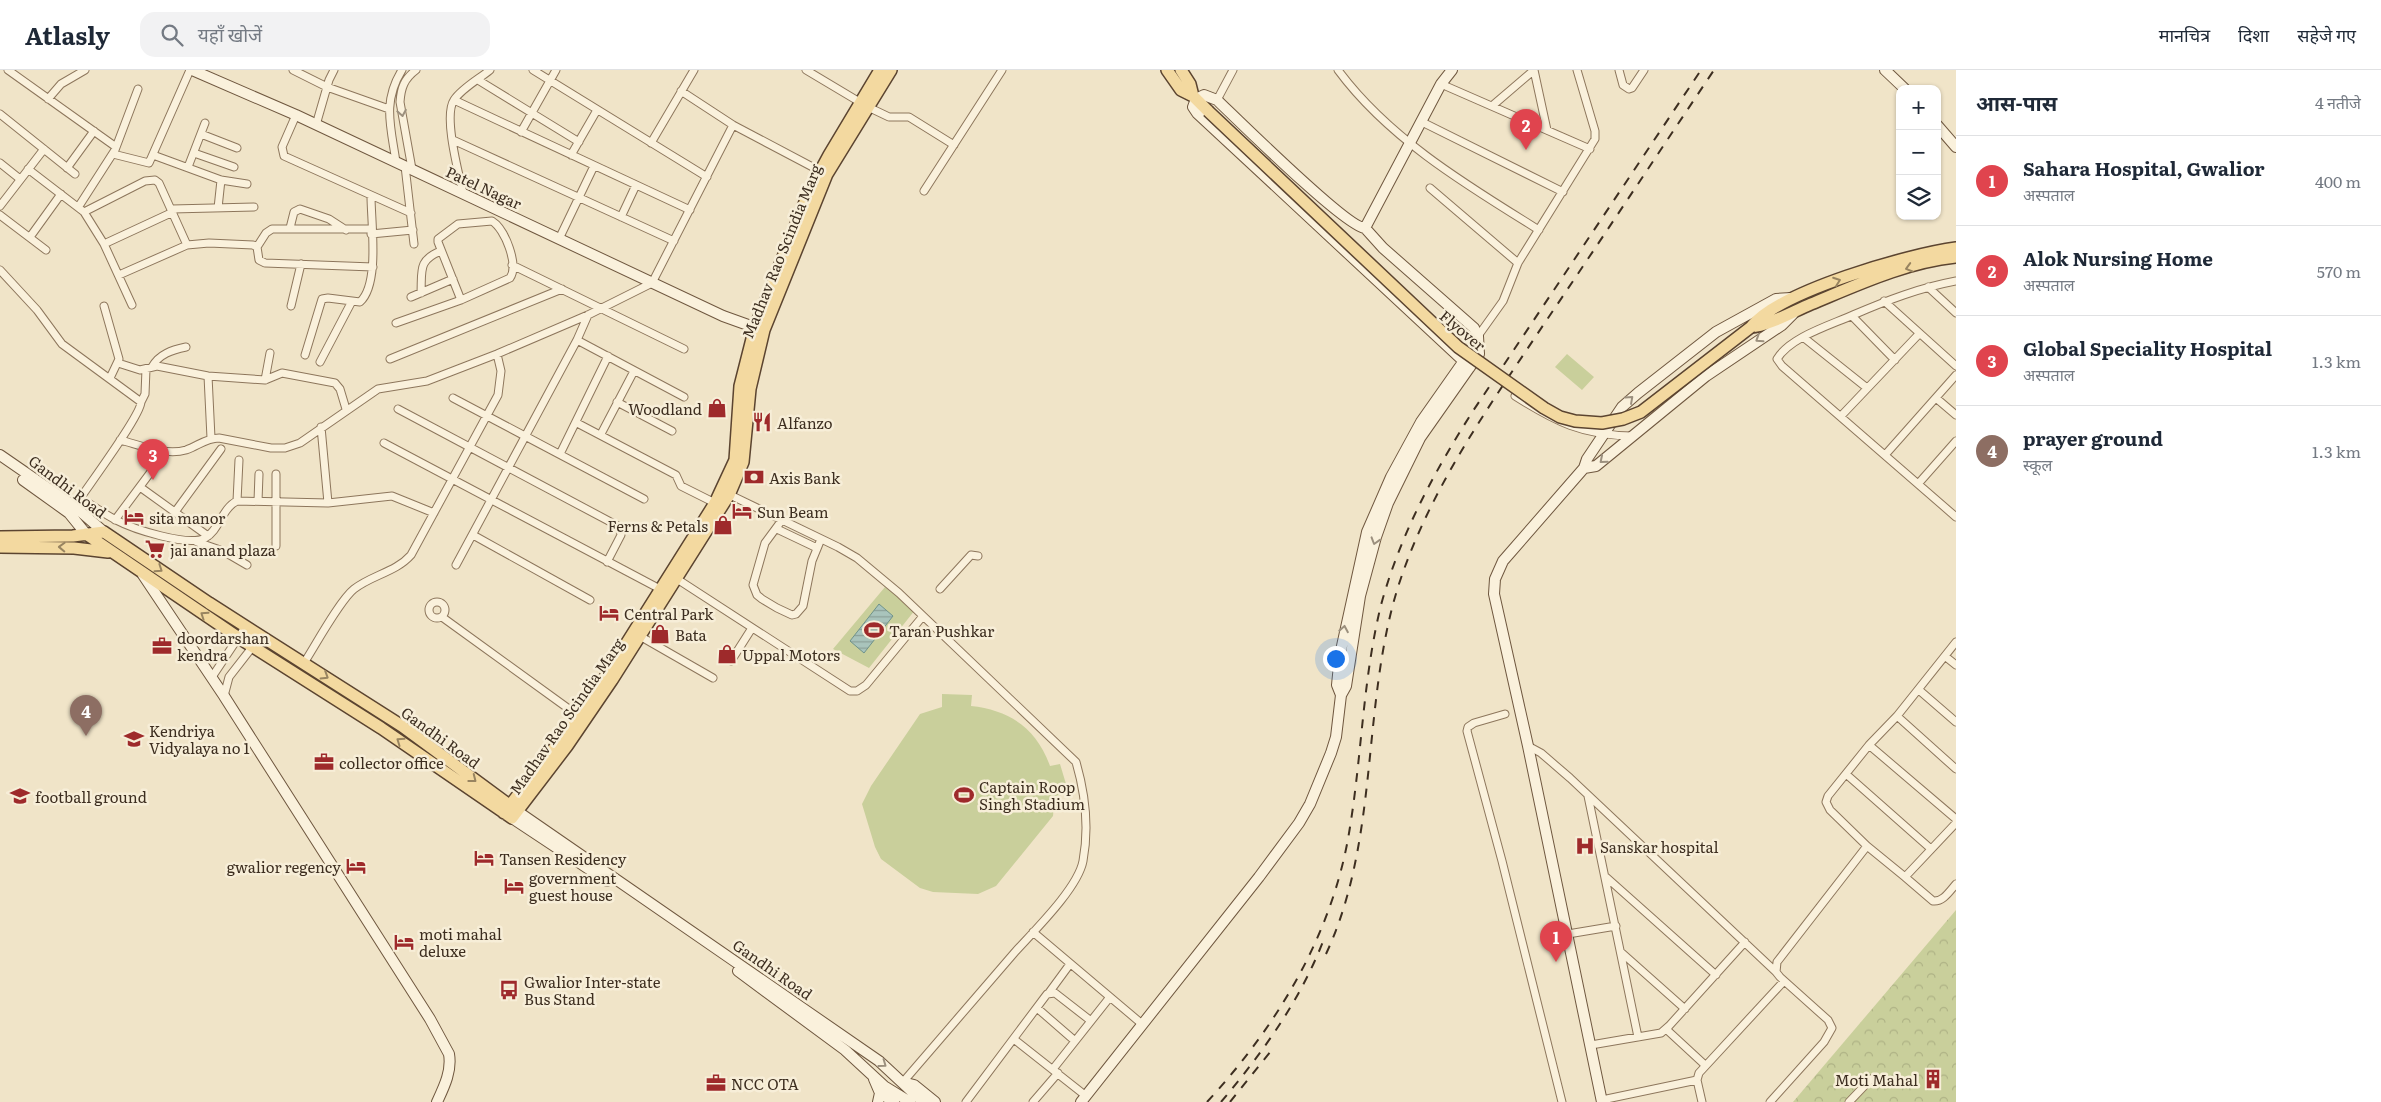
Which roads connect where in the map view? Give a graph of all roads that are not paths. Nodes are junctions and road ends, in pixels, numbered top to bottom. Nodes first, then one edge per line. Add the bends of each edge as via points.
1 (8, 70) edge
2 (85, 70) edge
3 (191, 70) edge
4 (293, 70) edge
5 (334, 70) edge
6 (401, 70) edge
7 (416, 70) edge
8 (490, 70) edge
9 (533, 70) edge
10 (556, 70) edge
11 (806, 70) edge
12 (880, 70) edge
13 (891, 70) edge
14 (1002, 70) edge
15 (1167, 70) edge
16 (1181, 70) edge
17 (1233, 70) edge
18 (1338, 70) edge
19 (1452, 70) edge
20 (1534, 70) edge
21 (1577, 70) edge
22 (1619, 70) edge
23 (1644, 70) edge
24 (1885, 70) edge
25 (690, 71) edge
26 (18, 73) edge
27 (408, 76) junction
28 (478, 80) junction
29 (550, 81) junction
30 (1441, 84) junction
31 (1901, 85) edge
32 (327, 87) junction
33 (138, 90) dead end
34 (681, 91) junction
35 (1194, 97) junction
36 (48, 99) junction
37 (454, 100) junction
38 (1217, 100) junction
39 (864, 104) junction
40 (1492, 106) junction
41 (389, 109) junction
42 (598, 110) junction
43 (0, 114) edge
44 (531, 114) junction
45 (296, 115) junction
46 (1422, 122) junction
47 (205, 123) dead end
48 (316, 125) junction
49 (733, 125) junction
50 (1547, 130) junction
51 (1941, 130) edge
52 (94, 131) junction
53 (521, 132) junction
54 (201, 134) junction
55 (453, 140) junction
56 (578, 142) junction
57 (1410, 142) junction
58 (651, 143) junction
59 (954, 145) junction
60 (1956, 147) edge
61 (238, 148) dead end
62 (44, 149) junction
63 (1590, 149) junction
64 (115, 151) junction
65 (194, 153) junction
66 (153, 154) junction
67 (571, 155) junction
68 (0, 163) edge
69 (404, 166) junction
70 (594, 166) junction
71 (188, 167) junction
72 (234, 167) dead end
73 (67, 168) junction
74 (28, 169) junction
75 (823, 173) junction
76 (75, 174) dead end
77 (707, 177) junction
78 (20, 179) junction
79 (221, 180) junction
80 (247, 184) dead end
81 (636, 185) junction
82 (1430, 188) dead end
83 (924, 191) dead end
84 (1563, 192) junction
85 (463, 193) junction
86 (62, 194) junction
87 (371, 196) junction
88 (579, 198) junction
89 (0, 206) edge
90 (254, 207) dead end
91 (218, 208) junction
92 (82, 209) junction
93 (173, 210) junction
94 (690, 210) junction
95 (500, 211) junction
96 (411, 213) junction
97 (0, 215) edge
98 (622, 217) junction
99 (495, 223) junction
100 (290, 228) junction
101 (1365, 228) junction
102 (346, 230) junction
103 (413, 230) junction
104 (1539, 230) junction
105 (371, 232) junction
106 (30, 237) junction
107 (559, 239) junction
108 (674, 241) junction
109 (104, 244) junction
110 (414, 244) dead end
111 (187, 245) junction
112 (257, 248) junction
113 (1956, 248) edge
114 (46, 250) dead end
115 (441, 250) junction
116 (1956, 257) edge
117 (1518, 263) junction
118 (301, 264) junction
119 (512, 265) junction
120 (373, 267) junction
121 (0, 270) edge
122 (118, 275) junction
123 (452, 278) junction
124 (1956, 281) edge
125 (652, 283) junction
126 (1928, 287) junction
127 (562, 289) junction
128 (421, 293) junction
129 (411, 297) dead end
130 (1791, 298) junction
131 (461, 300) junction
132 (1884, 300) junction
133 (351, 302) junction
134 (132, 305) dead end
135 (104, 306) dead end
136 (291, 306) dead end
137 (600, 308) junction
138 (1781, 310) junction
139 (1798, 310) junction
140 (1956, 313) edge
141 (588, 316) junction
142 (1852, 316) junction
143 (396, 323) dead end
144 (759, 329) junction
145 (1919, 334) junction
146 (1803, 337) junction
147 (577, 340) junction
148 (1479, 341) junction
149 (186, 347) dead end
150 (684, 349) dead end
151 (270, 353) dead end
152 (497, 354) junction
153 (305, 355) dead end
154 (608, 356) junction
155 (390, 359) dead end
156 (1895, 360) junction
157 (320, 362) dead end
158 (118, 363) junction
159 (1466, 364) junction
160 (1956, 366) edge
161 (149, 368) junction
162 (634, 371) junction
163 (1956, 375) edge
164 (208, 376) junction
165 (110, 378) junction
166 (265, 380) junction
167 (1867, 388) junction
168 (1515, 396) dead end
169 (684, 397) dead end
170 (453, 398) dead end
171 (1936, 398) junction
172 (142, 402) junction
173 (617, 402) junction
174 (398, 409) dead end
175 (346, 410) junction
176 (1956, 415) edge
177 (487, 416) junction
178 (1841, 416) junction
179 (577, 423) junction
180 (321, 427) junction
181 (672, 431) dead end
182 (601, 434) junction
183 (1604, 434) junction
184 (526, 436) junction
185 (1632, 436) junction
186 (211, 438) junction
187 (120, 440) junction
188 (1956, 441) edge
189 (384, 443) dead end
190 (470, 448) junction
191 (221, 449) dead end
192 (560, 454) junction
193 (1885, 454) junction
194 (0, 455) edge
195 (239, 460) dead end
196 (159, 461) dead end
197 (0, 463) edge
198 (1584, 468) junction
199 (509, 469) junction
200 (259, 474) dead end
201 (276, 474) dead end
202 (453, 480) junction
203 (1918, 484) junction
204 (140, 487) junction
205 (725, 493) junction
206 (644, 499) dead end
207 (237, 501) junction
208 (258, 501) junction
209 (492, 501) junction
210 (77, 502) junction
211 (276, 502) junction
212 (328, 502) junction
213 (714, 503) junction
214 (175, 512) junction
215 (1954, 512) edge
216 (434, 513) junction
217 (114, 520) junction
218 (782, 520) junction
219 (776, 529) junction
220 (82, 530) junction
221 (104, 532) junction
222 (473, 535) junction
223 (208, 536) junction
224 (0, 537) edge
225 (821, 539) junction
226 (196, 541) junction
227 (276, 546) dead end
228 (0, 547) edge
229 (818, 548) junction
230 (130, 549) junction
231 (110, 552) junction
232 (978, 556) dead end
233 (607, 562) junction
234 (247, 565) dead end
235 (456, 565) dead end
236 (143, 575) junction
237 (674, 576) junction
238 (660, 589) junction
239 (940, 589) dead end
240 (590, 600) dead end
241 (923, 616) junction
242 (442, 617) dead end
243 (246, 626) junction
244 (752, 628) junction
245 (637, 634) junction
246 (261, 636) junction
247 (239, 638) junction
248 (1956, 642) edge
249 (254, 647) junction
250 (1946, 657) junction
251 (731, 661) dead end
252 (304, 663) junction
253 (1956, 665) edge
254 (212, 678) junction
255 (713, 678) dead end
256 (1919, 690) junction
257 (224, 696) junction
258 (1505, 714) dead end
259 (1897, 716) junction
260 (581, 718) junction
261 (1956, 722) edge
262 (1869, 745) junction
263 (1528, 746) junction
264 (1956, 769) edge
265 (1846, 774) junction
266 (526, 784) junction
267 (489, 791) junction
268 (1588, 796) junction
269 (511, 812) junction
270 (1956, 821) edge
271 (1867, 846) junction
272 (1932, 849) junction
273 (1606, 876) junction
274 (1905, 877) junction
275 (1956, 884) edge
276 (1616, 926) junction
277 (1033, 932) junction
278 (1568, 934) junction
279 (1745, 942) junction
280 (1621, 952) junction
281 (1070, 964) junction
282 (1776, 972) junction
283 (1716, 975) junction
284 (1784, 981) junction
285 (1047, 994) junction
286 (1110, 997) junction
287 (1036, 1008) junction
288 (1685, 1009) junction
289 (1091, 1021) junction
290 (1142, 1024) junction
291 (1666, 1029) junction
292 (1638, 1037) junction
293 (1015, 1040) junction
294 (1076, 1041) junction
295 (1591, 1045) junction
296 (1705, 1066) junction
297 (1055, 1071) junction
298 (873, 1077) junction
299 (1871, 1079) dead end
300 (1697, 1080) junction
301 (903, 1082) junction
302 (879, 1098) edge
303 (1084, 1099) edge
304 (916, 1101) edge
305 (1602, 1101) edge
306 (437, 1102) edge
307 (894, 1102) edge
308 (901, 1102) edge
309 (935, 1102) edge
310 (966, 1102) edge
311 (1033, 1102) edge
312 (1562, 1102) edge
313 (1702, 1102) edge
314 (1770, 1102) edge
315 (1849, 1102) edge

1 - 26 street
2 - 36 street via 61,84
3 - 45 main road, Patel Nagar
3 - 66 street
4 - 32 street
5 - 32 street
6 - 27 street
6 - 41 street via 392,87
7 - 27 street
8 - 28 street
9 - 29 street
10 - 29 street
11 - 39 street
12 - 39 main road, Madhav Rao Scindia Marg
13 - 39 main road, Madhav Rao Scindia Marg
14 - 59 street
15 - 35 main road, Flyover via 1181,90
16 - 35 main road
17 - 38 street
18 - 57 street via 1360,98
19 - 30 main road
20 - 40 street
20 - 50 street
21 - 63 street via 1595,131
22 - 23 street via 1625,88 1629,89
24 - 31 main road
25 - 34 street
26 - 36 street
27 -> 69 street via 400,102
28 - 37 street
28 - 44 street
29 - 42 street
29 - 44 street
30 - 40 street
30 - 46 main road
32 - 41 street
32 - 48 street
33 - 64 street
34 - 49 street
34 - 58 street
35 - 38 main road via 1204,95
35 - 138 main road, Flyover, bridge via 1452,341 1560,417 1575,422 1602,423 1641,412 1751,326 1762,326
35 - 159 main road via 1193,107 1197,113
36 - 52 street
37 - 53 street
37 - 55 street via 450,113
38 - 101 main road via 1332,206 1357,227
39 - 59 street via 889,117 909,117
39 - 75 main road, Madhav Rao Scindia Marg
40 - 50 street
41 - 69 street
42 - 56 street
42 - 58 street
43 - 62 street
44 - 53 street
44 - 56 street
45 - 48 main road, Patel Nagar
45 - 87 street via 282,147 284,156
46 - 57 main road
46 - 84 street
47 - 54 street
48 - 69 main road, Patel Nagar
49 - 75 street
49 - 77 street
50 - 63 street
51 - 60 main road
52 - 64 street
52 - 73 street
53 - 67 street
54 - 61 street
54 - 65 street
55 - 85 street
55 - 88 street
56 - 67 street
57 - 101 main road
57 - 104 street
58 - 77 street
59 - 83 street
62 - 73 street
62 - 74 street
63 - 84 street
64 - 66 street via 147,164
64 - 92 street
65 - 71 street
65 - 72 street
66 - 71 street
67 - 70 street
68 - 78 street
69 - 85 main road, Patel Nagar
69 - 96 street
70 - 81 street
70 - 88 street
71 - 79 street
73 - 76 street
74 - 78 street
74 - 86 street
75 - 144 main road, Madhav Rao Scindia Marg
77 - 94 street
78 - 89 street
79 - 80 street
79 - 91 street
81 - 94 street
81 - 98 street
82 - 117 street
84 - 104 street
85 - 95 main road, Patel Nagar
86 - 92 street
86 - 106 street
87 - 96 street
87 - 105 street
88 - 98 street
88 - 107 street
90 - 91 street
91 - 93 street
92 - 93 street via 150,180 159,182
92 - 109 street
93 - 109 street
93 - 111 street
94 - 108 street
95 - 99 street
95 - 107 main road, Patel Nagar
96 - 103 street
97 - 106 street
98 - 108 street
99 - 115 street via 458,224 440,235
99 - 119 street via 506,237
100 - 102 street
100 - 102 street via 294,212 300,209 329,219
100 - 112 street via 268,230
101 - 148 main road via 1383,248 1467,320
102 - 105 street
103 - 105 street
103 - 110 street
104 - 117 street
105 - 120 street
106 - 114 street
107 - 125 main road, Patel Nagar
108 - 125 street
109 - 122 street
111 - 112 street via 210,243 253,245
111 - 122 street
112 - 118 street via 261,262
130 -> 113 main road, Flyover via 1891,262 1929,251
115 - 123 street
115 - 128 street via 423,262
116 -> 139 main road, Flyover via 1875,277
117 - 148 street via 1503,301
118 - 120 street
118 - 136 street
119 - 127 street
119 - 131 street via 512,275 507,281
120 - 133 street via 369,291 360,302
121 - 165 street via 37,310 62,344
122 - 134 street
123 - 128 street
123 - 131 street
124 - 126 street
125 - 137 street
125 - 144 main road, Patel Nagar
126 - 132 street
126 - 140 street
127 - 137 street
127 - 155 street
128 - 129 street
130 - 138 main road, Flyover
183 -> 130 main road via 1628,400 1716,332 1776,299
131 - 143 street
132 - 142 street
132 - 145 street
133 - 153 street via 322,300
133 - 157 street
135 - 158 street via 117,348
137 - 141 street
137 - 150 street
138 - 139 main road, Flyover
139 -> 185 main road via 1706,376
141 - 147 street
141 - 152 street
142 - 146 street
142 - 156 street
144 - 205 main road, Madhav Rao Scindia Marg via 743,462
145 - 156 street
145 - 160 street
146 - 167 street
146 - 178 street via 1779,354 1778,362
147 - 154 street
147 - 184 street
148 - 159 main road
149 - 161 street via 168,352
151 - 166 street
152 - 175 street via 427,381 378,389
152 - 177 street via 500,385
154 - 162 street
154 - 179 street
156 - 167 street
158 - 161 street
158 - 165 street
159 - 290 main road via 1420,422 1367,532 1340,655 1337,685 1341,695 1336,737 1313,796 1299,823 1260,877
161 - 164 street
161 - 172 street
162 - 169 street
162 - 173 street
163 - 171 street
164 - 166 street
164 - 186 street
165 - 172 street
166 - 175 street via 282,373 335,383
167 - 178 street
168 - 183 street via 1563,424
170 - 177 street
171 - 176 street
171 - 193 street
172 - 187 street
173 - 181 street
173 - 182 street
174 - 190 street
175 - 180 street
177 - 184 street
177 - 190 street
178 - 193 street
179 - 182 street
179 - 192 street
180 - 186 street via 308,439 285,448
180 - 212 street
182 - 213 street via 676,475 681,486
183 - 185 street
183 - 198 main road
184 - 192 street
184 - 199 street
185 -> 198 main road via 1596,466
186 - 187 street via 187,449 169,452
187 - 210 street
188 - 203 street
189 - 202 street
190 - 199 street
190 - 202 street
191 - 214 street
192 - 206 street
193 - 203 street
194 - 210 main road, Gandhi Road
195 - 207 street
196 - 204 street
197 - 220 main road, Gandhi Road via 69,513
198 - 263 main road via 1503,561 1495,579 1494,594 1503,640
199 - 209 street
199 - 233 street via 620,526 621,535
200 - 208 street
201 - 211 street
202 - 209 street
202 - 216 street
203 - 215 street
204 - 214 street
204 - 217 street
205 - 213 main road, Madhav Rao Scindia Marg
205 - 218 street
205 - 237 main road, Madhav Rao Scindia Marg
207 - 208 street
207 - 223 street
208 - 211 street
209 - 222 street
209 - 233 street
210 - 217 street
210 - 221 main road, Gandhi Road
211 - 212 street
211 - 227 street
212 - 216 street via 392,496
213 - 237 main road, Madhav Rao Scindia Marg
214 - 223 street
216 - 252 street via 406,561 361,584 349,594
217 - 226 street via 150,533
218 - 219 street
218 - 225 street
219 - 229 street
219 - 229 street via 765,544 752,580 757,595 792,615 800,611 804,601
220 - 221 main road
220 - 224 main road
220 - 231 main road
221 - 230 main road, Gandhi Road
222 - 235 street
222 - 240 street
223 - 226 street
225 - 229 street
225 - 241 street via 857,558
226 - 234 street
231 -> 228 main road
230 - 231 main road
230 -> 243 main road, Gandhi Road
231 - 236 main road
232 - 239 street via 971,555
233 - 238 street
247 -> 236 main road
236 - 254 main road
237 - 238 main road, Madhav Rao Scindia Marg
237 - 244 street
237 - 245 main road, Madhav Rao Scindia Marg
238 - 245 main road, Madhav Rao Scindia Marg
241 - 244 street via 866,685 857,691 850,691
241 - 277 street via 1076,762 1086,825 1083,861 1078,875
242 - 260 street
243 - 246 main road, Gandhi Road
243 - 247 street
244 - 251 street
245 - 255 street
245 - 260 main road, Madhav Rao Scindia Marg
246 - 249 street
246 - 252 main road, Gandhi Road
247 - 249 main road
247 - 254 street
248 - 250 street
249 - 257 street via 229,677
269 -> 249 main road
250 - 253 street
250 - 256 street
252 -> 267 main road, Gandhi Road via 402,726
254 - 257 main road
256 - 259 street
256 - 261 street
257 - 306 main road via 445,1046 450,1068
258 - 312 street via 1474,723 1467,731
259 - 262 street
259 - 264 street
260 - 266 main road, Madhav Rao Scindia Marg
260 - 269 main road, Madhav Rao Scindia Marg
262 - 265 street
262 - 270 street
263 - 268 street via 1541,753
263 - 278 main road
265 - 271 street via 1826,802 1830,810
265 - 272 street
266 - 267 main road via 508,793
266 - 269 main road, Madhav Rao Scindia Marg
267 - 269 main road, Gandhi Road
268 - 273 street
268 - 279 street
269 - 298 main road via 799,1014
269 -> 301 main road, Gandhi Road via 769,984 888,1067
270 - 272 street
271 - 274 street
271 - 282 street via 1777,962
272 - 274 street
273 - 276 street
273 - 283 street
274 - 275 street via 1933,901 1944,898
276 - 278 street
276 - 280 street
277 - 281 street
277 - 301 street
278 - 295 main road
279 - 282 street
279 - 283 street
280 - 288 street
280 - 292 street
281 - 285 street
281 - 286 street
282 - 284 street
283 - 288 street
284 - 296 street
284 - 314 street via 1828,1020 1832,1028 1824,1042
285 - 287 street
285 - 289 street via 1055,993
286 - 289 street
286 - 290 street
287 - 293 street
287 - 294 street
288 - 291 street
289 - 294 street
290 - 303 main road
291 - 292 street
291 - 296 street
292 - 295 street
293 - 297 street
293 - 310 street
294 - 297 street
295 - 305 main road
296 - 300 street
297 - 303 street
297 - 311 street
298 - 302 main road
298 - 304 main road
299 - 315 street
300 - 305 street
300 - 313 street
301 - 304 main road
301 - 309 main road via 914,1085
302 - 307 main road
304 - 308 main road

